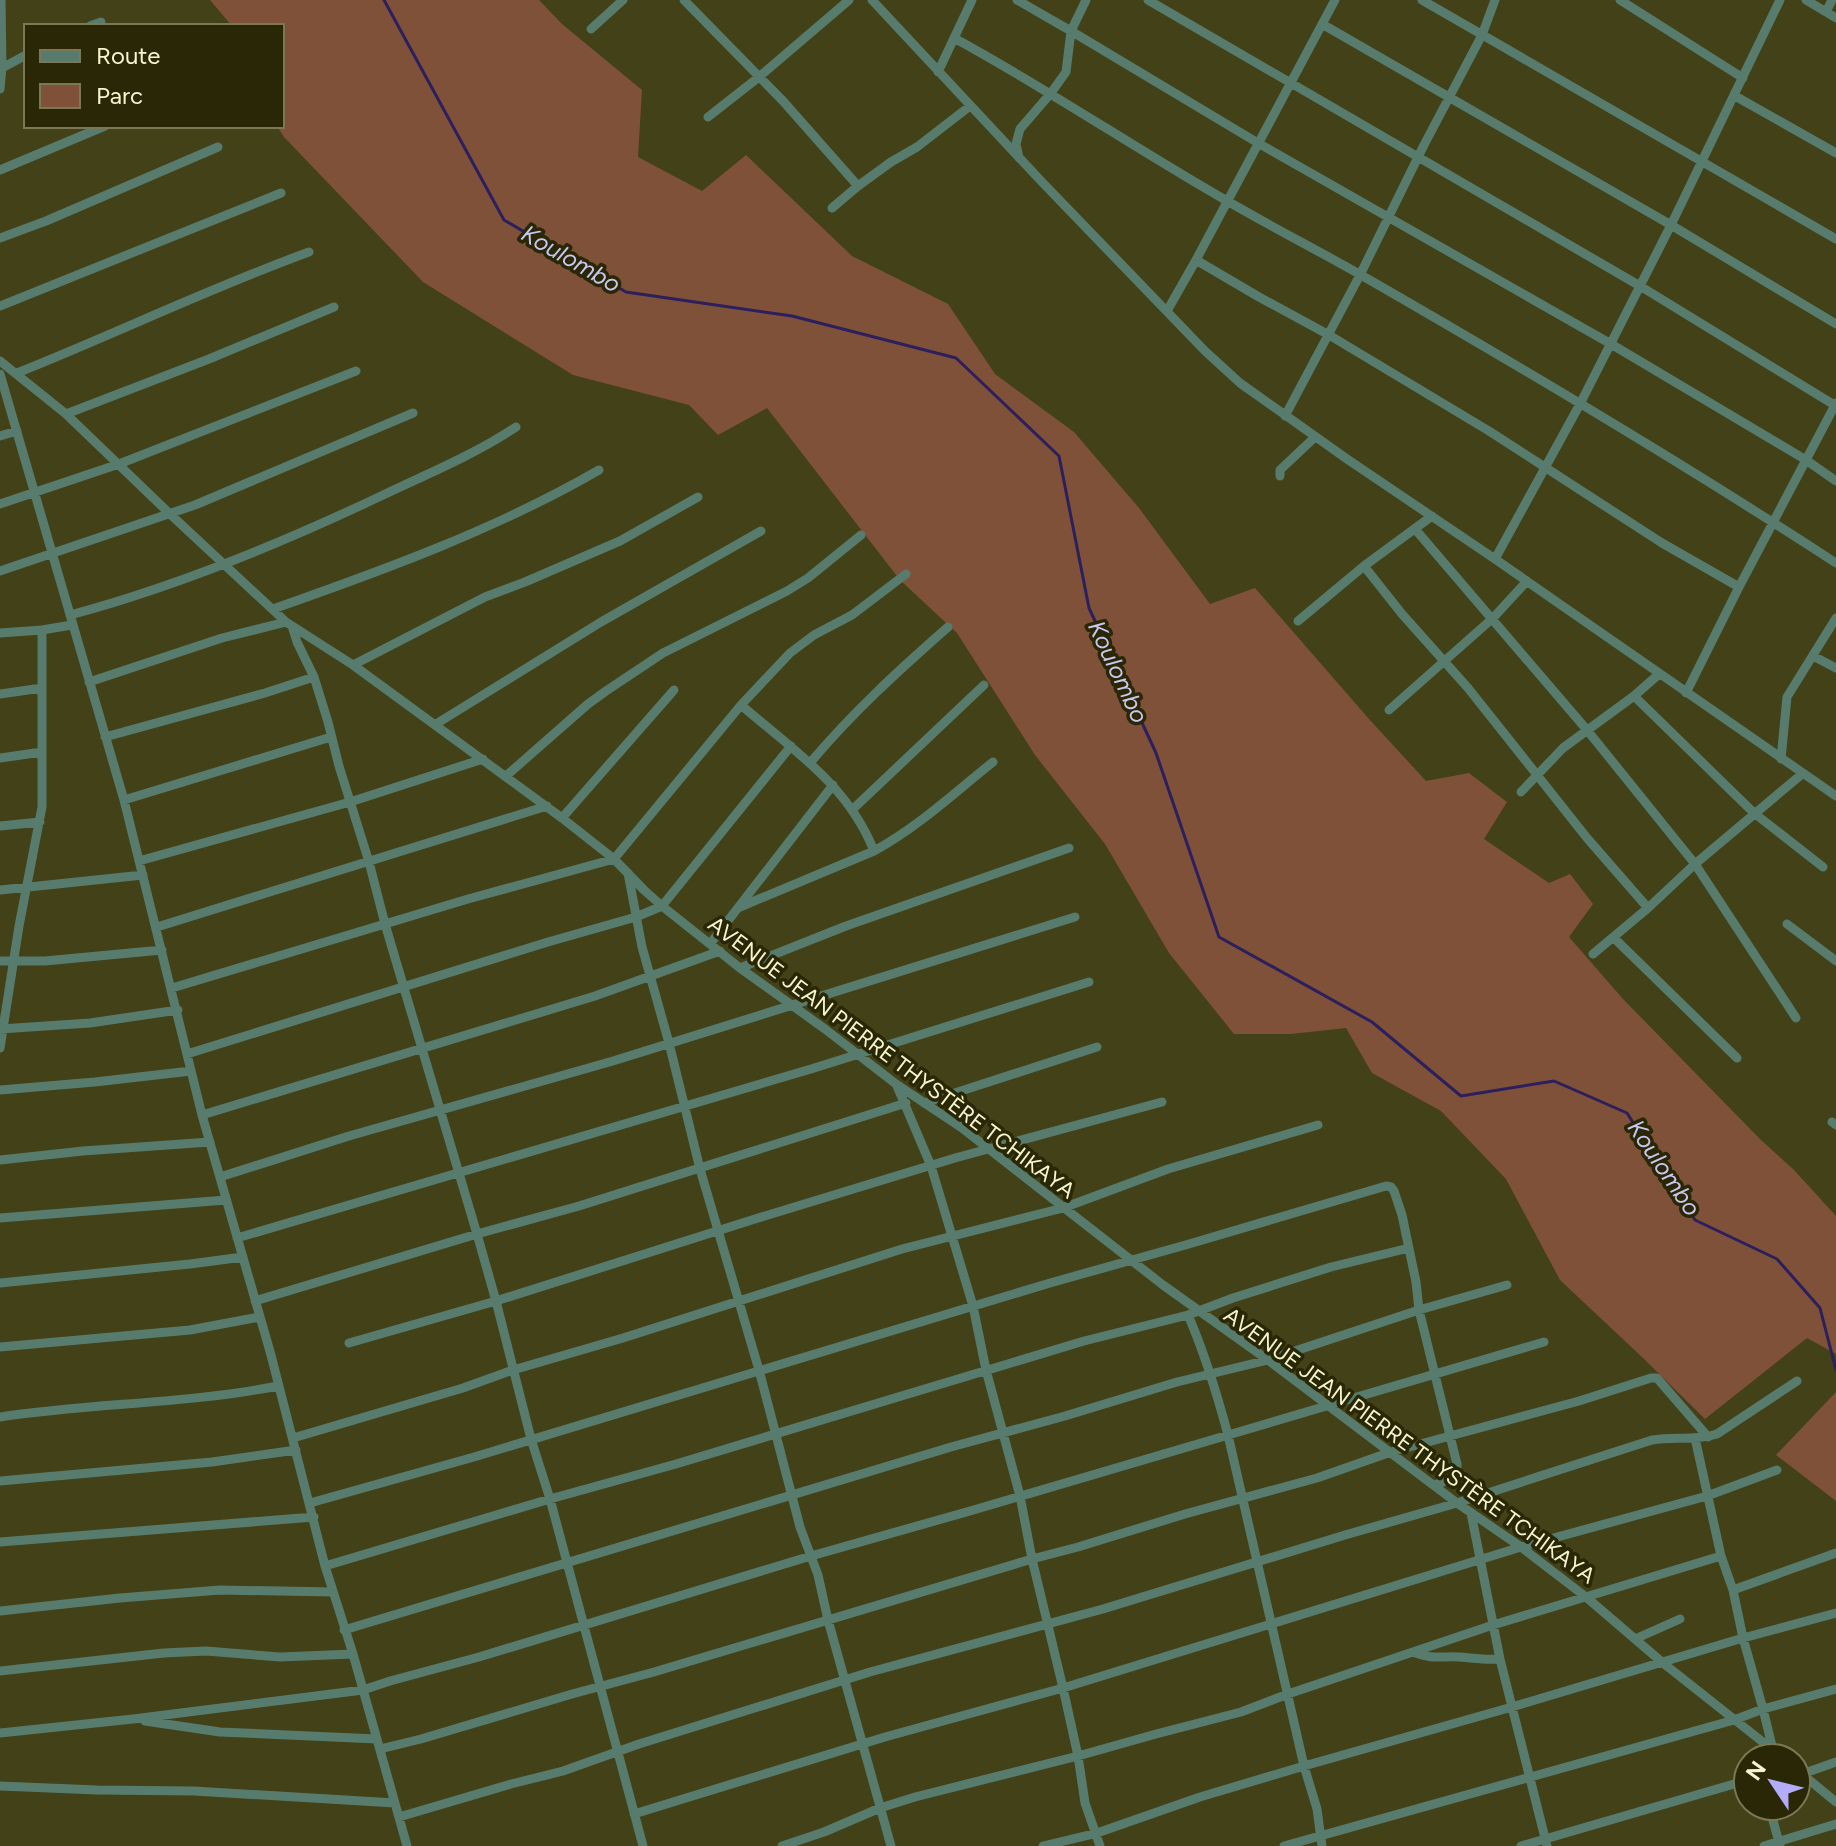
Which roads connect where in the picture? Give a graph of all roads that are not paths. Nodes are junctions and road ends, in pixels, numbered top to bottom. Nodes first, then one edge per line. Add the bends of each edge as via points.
1 (623, 0) edge
2 (684, 0) edge
3 (849, 0) edge
4 (872, 0) edge
5 (972, 0) edge
6 (1017, 0) edge
7 (1086, 0) edge
8 (1148, 0) edge
9 (1335, 0) edge
10 (1422, 0) edge
11 (1495, 0) edge
12 (1620, 0) edge
13 (1780, 0) edge
14 (1806, 0) edge
15 (1832, 0) edge
16 (1, 1) edge
17 (1826, 12) junction
18 (1836, 18) edge
19 (101, 22) dead end
20 (96, 24) edge
21 (1322, 24) junction
22 (591, 29) dead end
23 (1071, 31) junction
24 (1482, 35) junction
25 (954, 38) junction
26 (24, 56) edge
27 (1, 68) edge
28 (938, 72) junction
29 (759, 77) junction
30 (1743, 78) junction
31 (1289, 83) junction
32 (0, 89) edge
33 (1051, 93) junction
34 (1449, 96) junction
35 (1735, 96) junction
36 (970, 106) junction
37 (708, 117) dead end
38 (100, 128) edge
39 (1258, 143) junction
40 (218, 147) dead end
41 (1836, 153) edge
42 (1019, 158) junction
43 (1417, 158) junction
44 (1702, 162) junction
45 (0, 170) edge
46 (858, 186) junction
47 (281, 193) dead end
48 (1227, 201) junction
49 (832, 208) dead end
50 (1389, 216) junction
51 (1671, 225) junction
52 (0, 238) edge
53 (1836, 239) edge
54 (309, 252) dead end
55 (1196, 260) junction
56 (1360, 275) junction
57 (1640, 286) junction
58 (0, 306) edge
59 (334, 307) dead end
60 (1167, 311) junction
61 (1836, 324) edge
62 (1329, 335) junction
63 (1611, 344) junction
64 (0, 361) edge
65 (356, 371) dead end
66 (17, 373) junction
67 (0, 374) edge
68 (1580, 404) junction
69 (1836, 405) edge
70 (413, 413) dead end
71 (66, 414) junction
72 (1285, 416) junction
73 (516, 427) dead end
74 (17, 431) junction
75 (0, 436) edge
76 (1315, 437) junction
77 (1806, 460) junction
78 (119, 464) junction
79 (1545, 468) junction
80 (599, 470) dead end
81 (1280, 476) dead end
82 (1836, 481) edge
83 (34, 491) junction
84 (698, 497) dead end
85 (0, 504) edge
86 (170, 514) junction
87 (1432, 516) junction
88 (1773, 522) junction
89 (1415, 529) junction
90 (761, 531) dead end
91 (861, 535) dead end
92 (52, 555) junction
93 (1495, 559) junction
94 (1836, 563) edge
95 (225, 565) junction
96 (1364, 566) junction
97 (0, 571) edge
98 (906, 574) dead end
99 (1527, 581) junction
100 (1739, 587) junction
101 (273, 609) junction
102 (1493, 618) junction
103 (1836, 618) edge
104 (71, 620) junction
105 (1298, 621) dead end
106 (289, 624) junction
107 (948, 627) dead end
108 (42, 630) junction
109 (0, 633) edge
110 (1813, 656) junction
111 (1445, 662) junction
112 (353, 665) junction
113 (1836, 668) edge
114 (1659, 674) junction
115 (314, 677) junction
116 (89, 682) junction
117 (984, 685) dead end
118 (42, 688) junction
119 (674, 690) dead end
120 (1686, 693) junction
121 (0, 694) edge
122 (1634, 696) junction
123 (741, 705) junction
124 (1389, 710) dead end
125 (436, 724) junction
126 (1587, 730) junction
127 (105, 737) junction
128 (331, 737) junction
129 (791, 746) junction
130 (42, 752) junction
131 (0, 758) edge
132 (483, 759) junction
133 (1781, 759) junction
134 (993, 762) dead end
135 (810, 763) junction
136 (1802, 774) junction
137 (1537, 775) junction
138 (506, 776) junction
139 (833, 785) junction
140 (1521, 792) dead end
141 (1836, 796) edge
142 (124, 800) junction
143 (350, 802) junction
144 (547, 806) junction
145 (853, 809) junction
146 (1754, 813) junction
147 (562, 818) junction
148 (40, 822) junction
149 (0, 826) edge
150 (1069, 848) dead end
151 (874, 851) junction
152 (614, 859) junction
153 (139, 861) junction
154 (369, 862) junction
155 (1695, 864) junction
156 (1823, 867) dead end
157 (628, 872) junction
158 (143, 875) junction
159 (28, 887) junction
160 (0, 890) edge
161 (662, 906) junction
162 (740, 907) junction
163 (1648, 908) junction
164 (636, 917) junction
165 (1075, 917) dead end
166 (385, 924) junction
167 (1787, 924) dead end
168 (157, 927) junction
169 (1614, 938) junction
170 (710, 944) junction
171 (162, 950) junction
172 (720, 951) junction
173 (1593, 954) dead end
174 (0, 961) edge
175 (1836, 961) edge
176 (14, 962) junction
177 (740, 968) junction
178 (650, 977) junction
179 (1089, 982) dead end
180 (404, 986) junction
181 (172, 988) junction
182 (792, 1006) junction
183 (178, 1010) junction
184 (1796, 1018) dead end
185 (1, 1029) edge
186 (669, 1043) junction
187 (1097, 1047) dead end
188 (0, 1048) edge
189 (422, 1048) junction
190 (857, 1053) junction
191 (187, 1054) junction
192 (1737, 1058) dead end
193 (191, 1071) junction
194 (896, 1084) junction
195 (0, 1090) edge
196 (1162, 1102) dead end
197 (906, 1103) junction
198 (924, 1103) junction
199 (685, 1106) junction
200 (440, 1111) junction
201 (202, 1115) junction
202 (1318, 1125) dead end
203 (210, 1142) junction
204 (989, 1149) junction
205 (0, 1160) edge
206 (931, 1166) junction
207 (700, 1169) junction
208 (458, 1172) junction
209 (220, 1177) junction
210 (226, 1200) junction
211 (1063, 1208) junction
212 (0, 1218) edge
213 (718, 1232) junction
214 (477, 1234) junction
215 (952, 1237) junction
216 (237, 1238) junction
217 (1409, 1248) junction
218 (243, 1257) junction
219 (1130, 1259) junction
220 (0, 1283) edge
221 (1507, 1285) dead end
222 (255, 1301) junction
223 (496, 1301) junction
224 (738, 1301) junction
225 (973, 1306) junction
226 (1419, 1310) junction
227 (1199, 1311) junction
228 (1188, 1315) junction
229 (259, 1317) junction
230 (1544, 1342) dead end
231 (349, 1343) dead end
232 (0, 1347) edge
233 (1268, 1360) junction
234 (513, 1370) junction
235 (759, 1370) junction
236 (986, 1370) junction
237 (1210, 1374) junction
238 (1434, 1374) junction
239 (1797, 1381) dead end
240 (278, 1386) junction
241 (1327, 1405) junction
242 (0, 1417) edge
243 (1003, 1432) junction
244 (774, 1434) junction
245 (1228, 1435) junction
246 (1451, 1435) junction
247 (1708, 1437) junction
248 (293, 1438) junction
249 (1695, 1438) junction
250 (531, 1439) junction
251 (296, 1450) junction
252 (1391, 1452) junction
253 (1777, 1470) dead end
254 (0, 1481) edge
255 (1434, 1485) junction
256 (791, 1495) junction
257 (1020, 1496) junction
258 (1707, 1496) junction
259 (550, 1499) junction
260 (1241, 1499) junction
261 (310, 1503) junction
262 (1457, 1503) junction
263 (1471, 1513) junction
264 (314, 1517) junction
265 (0, 1542) edge
266 (1521, 1547) junction
267 (1836, 1553) edge
268 (811, 1556) junction
269 (1721, 1556) junction
270 (1032, 1559) junction
271 (1480, 1561) junction
272 (1258, 1563) junction
273 (566, 1564) junction
274 (325, 1566) junction
275 (1733, 1590) junction
276 (333, 1592) junction
277 (1586, 1597) junction
278 (0, 1611) edge
279 (1836, 1613) edge
280 (1680, 1619) dead end
281 (828, 1620) junction
282 (1271, 1624) junction
283 (1048, 1625) junction
284 (1493, 1625) junction
285 (583, 1626) junction
286 (344, 1630) junction
287 (1743, 1638) junction
288 (1635, 1639) junction
289 (1413, 1652) junction
290 (353, 1654) junction
291 (1500, 1659) junction
292 (1663, 1663) junction
293 (0, 1671) edge
294 (844, 1681) junction
295 (599, 1687) junction
296 (1063, 1688) junction
297 (1836, 1689) edge
298 (363, 1690) junction
299 (1288, 1694) junction
300 (1512, 1707) junction
301 (1763, 1709) junction
302 (133, 1719) junction
303 (1734, 1720) junction
304 (0, 1733) edge
305 (1758, 1742) edge
306 (1769, 1742) edge
307 (378, 1744) junction
308 (862, 1744) junction
309 (616, 1752) junction
310 (1078, 1756) junction
311 (1836, 1762) edge
312 (1304, 1766) junction
313 (1812, 1768) edge
314 (1530, 1777) junction
315 (1812, 1783) edge
316 (1732, 1785) edge
317 (0, 1786) edge
318 (1836, 1802) edge
319 (395, 1803) junction
320 (880, 1808) junction
321 (634, 1814) junction
322 (399, 1817) junction
323 (1773, 1822) edge
324 (1836, 1824) edge
325 (1097, 1833) junction
326 (1321, 1841) edge
327 (1546, 1843) edge
328 (1779, 1844) edge
329 (407, 1846) edge
330 (643, 1846) edge
331 (782, 1846) edge
332 (891, 1846) edge
333 (1043, 1846) edge
334 (1100, 1846) edge
335 (1284, 1846) edge
336 (1521, 1846) edge
337 (1764, 1846) edge

1 - 22 street
2 - 29 street
3 - 29 street
4 - 28 street
5 - 25 street
6 - 23 street
7 - 23 street
8 - 31 street
9 - 21 street
10 - 24 street
11 - 24 street
12 - 30 street
13 - 30 street
14 - 17 street
15 - 17 street
16 - 27 street
17 - 18 street
19 - 20 street
21 - 31 street
21 - 34 street
23 - 33 street via 1066,72
23 - 39 street
24 - 34 street
24 - 44 street
25 - 28 street
25 - 33 street
26 - 27 street
27 - 32 street
28 - 36 street
29 - 37 street
29 - 46 street
30 - 35 street
31 - 39 street
31 - 43 street
33 - 42 street via 1020,129
33 - 48 street
34 - 43 street
34 - 51 street
35 - 41 street
35 - 44 street
36 - 42 street
36 - 46 street
38 - 45 street
39 - 48 street
39 - 50 street
40 - 52 street
42 - 60 street
43 - 50 street
43 - 57 street
44 - 51 street
44 - 53 street
46 - 49 street
47 - 58 street
48 - 55 street
48 - 56 street
50 - 56 street
50 - 63 street
51 - 57 street
51 - 61 street
54 - 66 street
55 - 60 street
55 - 62 street
56 - 62 street
56 - 68 street
57 - 63 street
57 - 69 street
59 - 71 street
60 - 72 street via 1240,383
62 - 72 street
62 - 79 street
63 - 68 street
63 - 77 street
64 - 66 street, AVENUE JEAN PIERRE THYSTÈRE TCHIKAYA
65 - 78 street
66 - 71 street, AVENUE JEAN PIERRE THYSTÈRE TCHIKAYA
67 - 74 street
68 - 79 street
68 - 88 street
69 - 77 street
70 - 86 street
71 - 78 street, AVENUE JEAN PIERRE THYSTÈRE TCHIKAYA
72 - 76 street
73 - 95 street via 472,453
74 - 75 street
74 - 83 street
76 - 81 street via 1280,470
76 - 87 street
77 - 82 street
77 - 88 street
78 - 83 street
78 - 86 street, AVENUE JEAN PIERRE THYSTÈRE TCHIKAYA
79 - 93 street
79 - 100 street
80 - 101 street via 450,542
83 - 85 street
83 - 92 street
84 - 112 street via 620,541 485,597
86 - 92 street
86 - 95 street, AVENUE JEAN PIERRE THYSTÈRE TCHIKAYA
87 - 89 street
87 - 93 street
88 - 94 street
88 - 100 street
89 - 96 street
89 - 102 street
90 - 125 street
91 - 138 street via 787,591 663,653 606,691
92 - 97 street
92 - 104 street
93 - 99 street
95 - 101 street, AVENUE JEAN PIERRE THYSTÈRE TCHIKAYA
95 - 104 street
96 - 105 street
96 - 111 street
98 - 123 street via 852,615 800,644
99 - 102 street
99 - 114 street
100 - 120 street
101 - 106 street, AVENUE JEAN PIERRE THYSTÈRE TCHIKAYA
102 - 111 street
102 - 126 street
103 - 110 street
104 - 108 street
104 - 116 street
106 - 112 street, AVENUE JEAN PIERRE THYSTÈRE TCHIKAYA
106 - 115 street
106 - 116 street via 222,638
107 - 135 street via 851,715
108 - 109 street
108 - 118 street
110 - 113 street
110 - 133 street via 1787,697
111 - 124 street
111 - 137 street
112 - 125 street, AVENUE JEAN PIERRE THYSTÈRE TCHIKAYA
114 - 120 street
114 - 122 street
115 - 127 street
115 - 128 street
116 - 127 street
117 - 145 street
118 - 121 street
118 - 130 street
119 - 147 street
120 - 133 street
122 - 126 street
122 - 146 street
123 - 129 street
123 - 152 street
125 - 132 street, AVENUE JEAN PIERRE THYSTÈRE TCHIKAYA
126 - 137 street
126 - 155 street
127 - 142 street
128 - 142 street
128 - 143 street
129 - 135 street
129 - 161 street
130 - 131 street
130 - 148 street
132 - 138 street, AVENUE JEAN PIERRE THYSTÈRE TCHIKAYA
132 - 143 street
133 - 136 street
134 - 151 street via 918,824
135 - 139 street
136 - 141 street
136 - 146 street
137 - 140 street
137 - 163 street
138 - 144 street, AVENUE JEAN PIERRE THYSTÈRE TCHIKAYA
139 - 145 street
139 - 162 street
142 - 153 street
143 - 153 street
143 - 154 street
144 - 147 street, AVENUE JEAN PIERRE THYSTÈRE TCHIKAYA
144 - 154 street
145 - 151 street
146 - 155 street
146 - 156 street
147 - 152 street, AVENUE JEAN PIERRE THYSTÈRE TCHIKAYA
148 - 149 street
148 - 159 street
150 - 177 street
151 - 162 street
152 - 157 street, AVENUE JEAN PIERRE THYSTÈRE TCHIKAYA
152 - 166 street
153 - 158 street
154 - 166 street
154 - 168 street
155 - 163 street
155 - 184 street
157 - 161 street, AVENUE JEAN PIERRE THYSTÈRE TCHIKAYA
157 - 164 street
158 - 159 street
158 - 168 street
159 - 160 street
159 - 176 street
161 - 164 street
161 - 170 street, AVENUE JEAN PIERRE THYSTÈRE TCHIKAYA
162 - 170 street
163 - 169 street
164 - 178 street
164 - 180 street
165 - 182 street
166 - 180 street
166 - 181 street
167 - 175 street
168 - 171 street
169 - 173 street
169 - 192 street
170 - 172 street, AVENUE JEAN PIERRE THYSTÈRE TCHIKAYA
171 - 176 street
171 - 181 street
172 - 177 street, AVENUE JEAN PIERRE THYSTÈRE TCHIKAYA
172 - 178 street
174 - 176 street
176 - 185 street
177 - 182 street, AVENUE JEAN PIERRE THYSTÈRE TCHIKAYA
178 - 186 street
178 - 189 street
179 - 190 street
180 - 189 street
180 - 191 street
181 - 183 street
182 - 186 street
182 - 190 street, AVENUE JEAN PIERRE THYSTÈRE TCHIKAYA
183 - 185 street
183 - 191 street
185 - 188 street
186 - 199 street
186 - 200 street
187 - 198 street
189 - 200 street
189 - 201 street
190 - 194 street, AVENUE JEAN PIERRE THYSTÈRE TCHIKAYA
190 - 199 street
191 - 193 street
193 - 195 street
193 - 201 street
194 - 197 street
194 - 198 street, AVENUE JEAN PIERRE THYSTÈRE TCHIKAYA
196 - 204 street
197 - 206 street
197 - 207 street
198 - 204 street, AVENUE JEAN PIERRE THYSTÈRE TCHIKAYA
199 - 207 street
199 - 208 street
200 - 208 street
200 - 209 street
201 - 203 street
202 - 211 street via 1168,1169
203 - 205 street
203 - 209 street
204 - 206 street
204 - 211 street, AVENUE JEAN PIERRE THYSTÈRE TCHIKAYA
206 - 213 street
206 - 215 street
207 - 213 street
207 - 214 street
208 - 214 street
208 - 216 street
209 - 210 street
210 - 212 street
210 - 216 street
211 - 215 street
211 - 219 street, AVENUE JEAN PIERRE THYSTÈRE TCHIKAYA
213 - 223 street
213 - 224 street
214 - 222 street
214 - 223 street
215 - 224 street
215 - 225 street
216 - 218 street
217 - 219 street via 1397,1198 1386,1186
217 - 226 street
217 - 227 street via 1317,1271
218 - 220 street
218 - 222 street
219 - 225 street
219 - 227 street, AVENUE JEAN PIERRE THYSTÈRE TCHIKAYA
221 - 226 street
222 - 229 street
223 - 231 street
223 - 234 street
224 - 234 street
224 - 235 street
225 - 235 street
225 - 236 street
226 - 233 street
226 - 238 street
227 - 228 street
227 - 233 street, AVENUE JEAN PIERRE THYSTÈRE TCHIKAYA
228 - 236 street
228 - 237 street
229 - 232 street via 190,1330
229 - 240 street
230 - 238 street
233 - 237 street
233 - 241 street, AVENUE JEAN PIERRE THYSTÈRE TCHIKAYA
234 - 248 street
234 - 250 street
235 - 244 street
235 - 250 street
236 - 243 street
236 - 244 street
237 - 243 street
237 - 245 street
238 - 241 street
238 - 246 street
239 - 247 street
240 - 242 street
240 - 248 street
241 - 245 street
241 - 252 street, AVENUE JEAN PIERRE THYSTÈRE TCHIKAYA
243 - 256 street
243 - 257 street
244 - 256 street
244 - 259 street
245 - 257 street
245 - 260 street
246 - 247 street via 1655,1377
246 - 252 street
246 - 255 street via 1458,1470 1449,1481
247 - 249 street
248 - 251 street
249 - 258 street
249 - 262 street via 1652,1440
250 - 259 street
250 - 261 street
251 - 254 street
251 - 261 street
252 - 255 street, AVENUE JEAN PIERRE THYSTÈRE TCHIKAYA
252 - 260 street
253 - 258 street
255 - 262 street, AVENUE JEAN PIERRE THYSTÈRE TCHIKAYA
256 - 268 street
256 - 273 street
257 - 268 street
257 - 270 street
258 - 266 street
258 - 269 street
259 - 273 street
259 - 274 street
260 - 270 street
260 - 272 street
261 - 264 street
262 - 263 street, AVENUE JEAN PIERRE THYSTÈRE TCHIKAYA
262 - 272 street
263 - 266 street, AVENUE JEAN PIERRE THYSTÈRE TCHIKAYA
263 - 271 street
264 - 265 street
264 - 274 street
266 - 271 street
266 - 277 street, AVENUE JEAN PIERRE THYSTÈRE TCHIKAYA
267 - 275 street
268 - 281 street
268 - 285 street
269 - 275 street
269 - 277 street
270 - 281 street
270 - 283 street
271 - 282 street
271 - 284 street
272 - 282 street
272 - 283 street
273 - 285 street
273 - 286 street
274 - 276 street
275 - 287 street
276 - 278 street via 220,1590
276 - 286 street
277 - 284 street
277 - 288 street, AVENUE JEAN PIERRE THYSTÈRE TCHIKAYA
279 - 287 street
280 - 288 street
281 - 294 street
281 - 295 street
282 - 296 street
282 - 299 street
283 - 294 street
283 - 296 street
284 - 289 street
284 - 291 street
285 - 295 street
285 - 298 street
286 - 290 street
287 - 292 street
287 - 301 street
288 - 292 street, AVENUE JEAN PIERRE THYSTÈRE TCHIKAYA
289 - 291 street via 1433,1658
289 - 299 street
290 - 293 street via 280,1657 206,1651
290 - 298 street
291 - 300 street
292 - 300 street
292 - 303 street, AVENUE JEAN PIERRE THYSTÈRE TCHIKAYA
294 - 308 street
294 - 309 street
295 - 307 street via 421,1739
295 - 309 street
296 - 308 street
296 - 310 street
297 - 301 street
298 - 302 street
298 - 307 street
299 - 310 street
299 - 312 street
300 - 312 street
300 - 314 street
301 - 303 street
301 - 306 street
302 - 304 street
302 - 307 street via 220,1732
303 - 305 street, AVENUE JEAN PIERRE THYSTÈRE TCHIKAYA
303 - 314 street
307 - 319 street
308 - 320 street
308 - 321 street
309 - 321 street
309 - 322 street
310 - 320 street
310 - 325 street via 1085,1803
311 - 313 street
312 - 325 street
312 - 326 street
314 - 326 street
314 - 327 street
315 - 318 street
316 - 327 street
317 - 319 street
319 - 322 street
320 - 331 street
320 - 332 street
321 - 330 street
322 - 329 street
323 - 328 street
324 - 328 street
325 - 333 street
325 - 334 street
326 - 335 street
327 - 336 street
328 - 337 street

